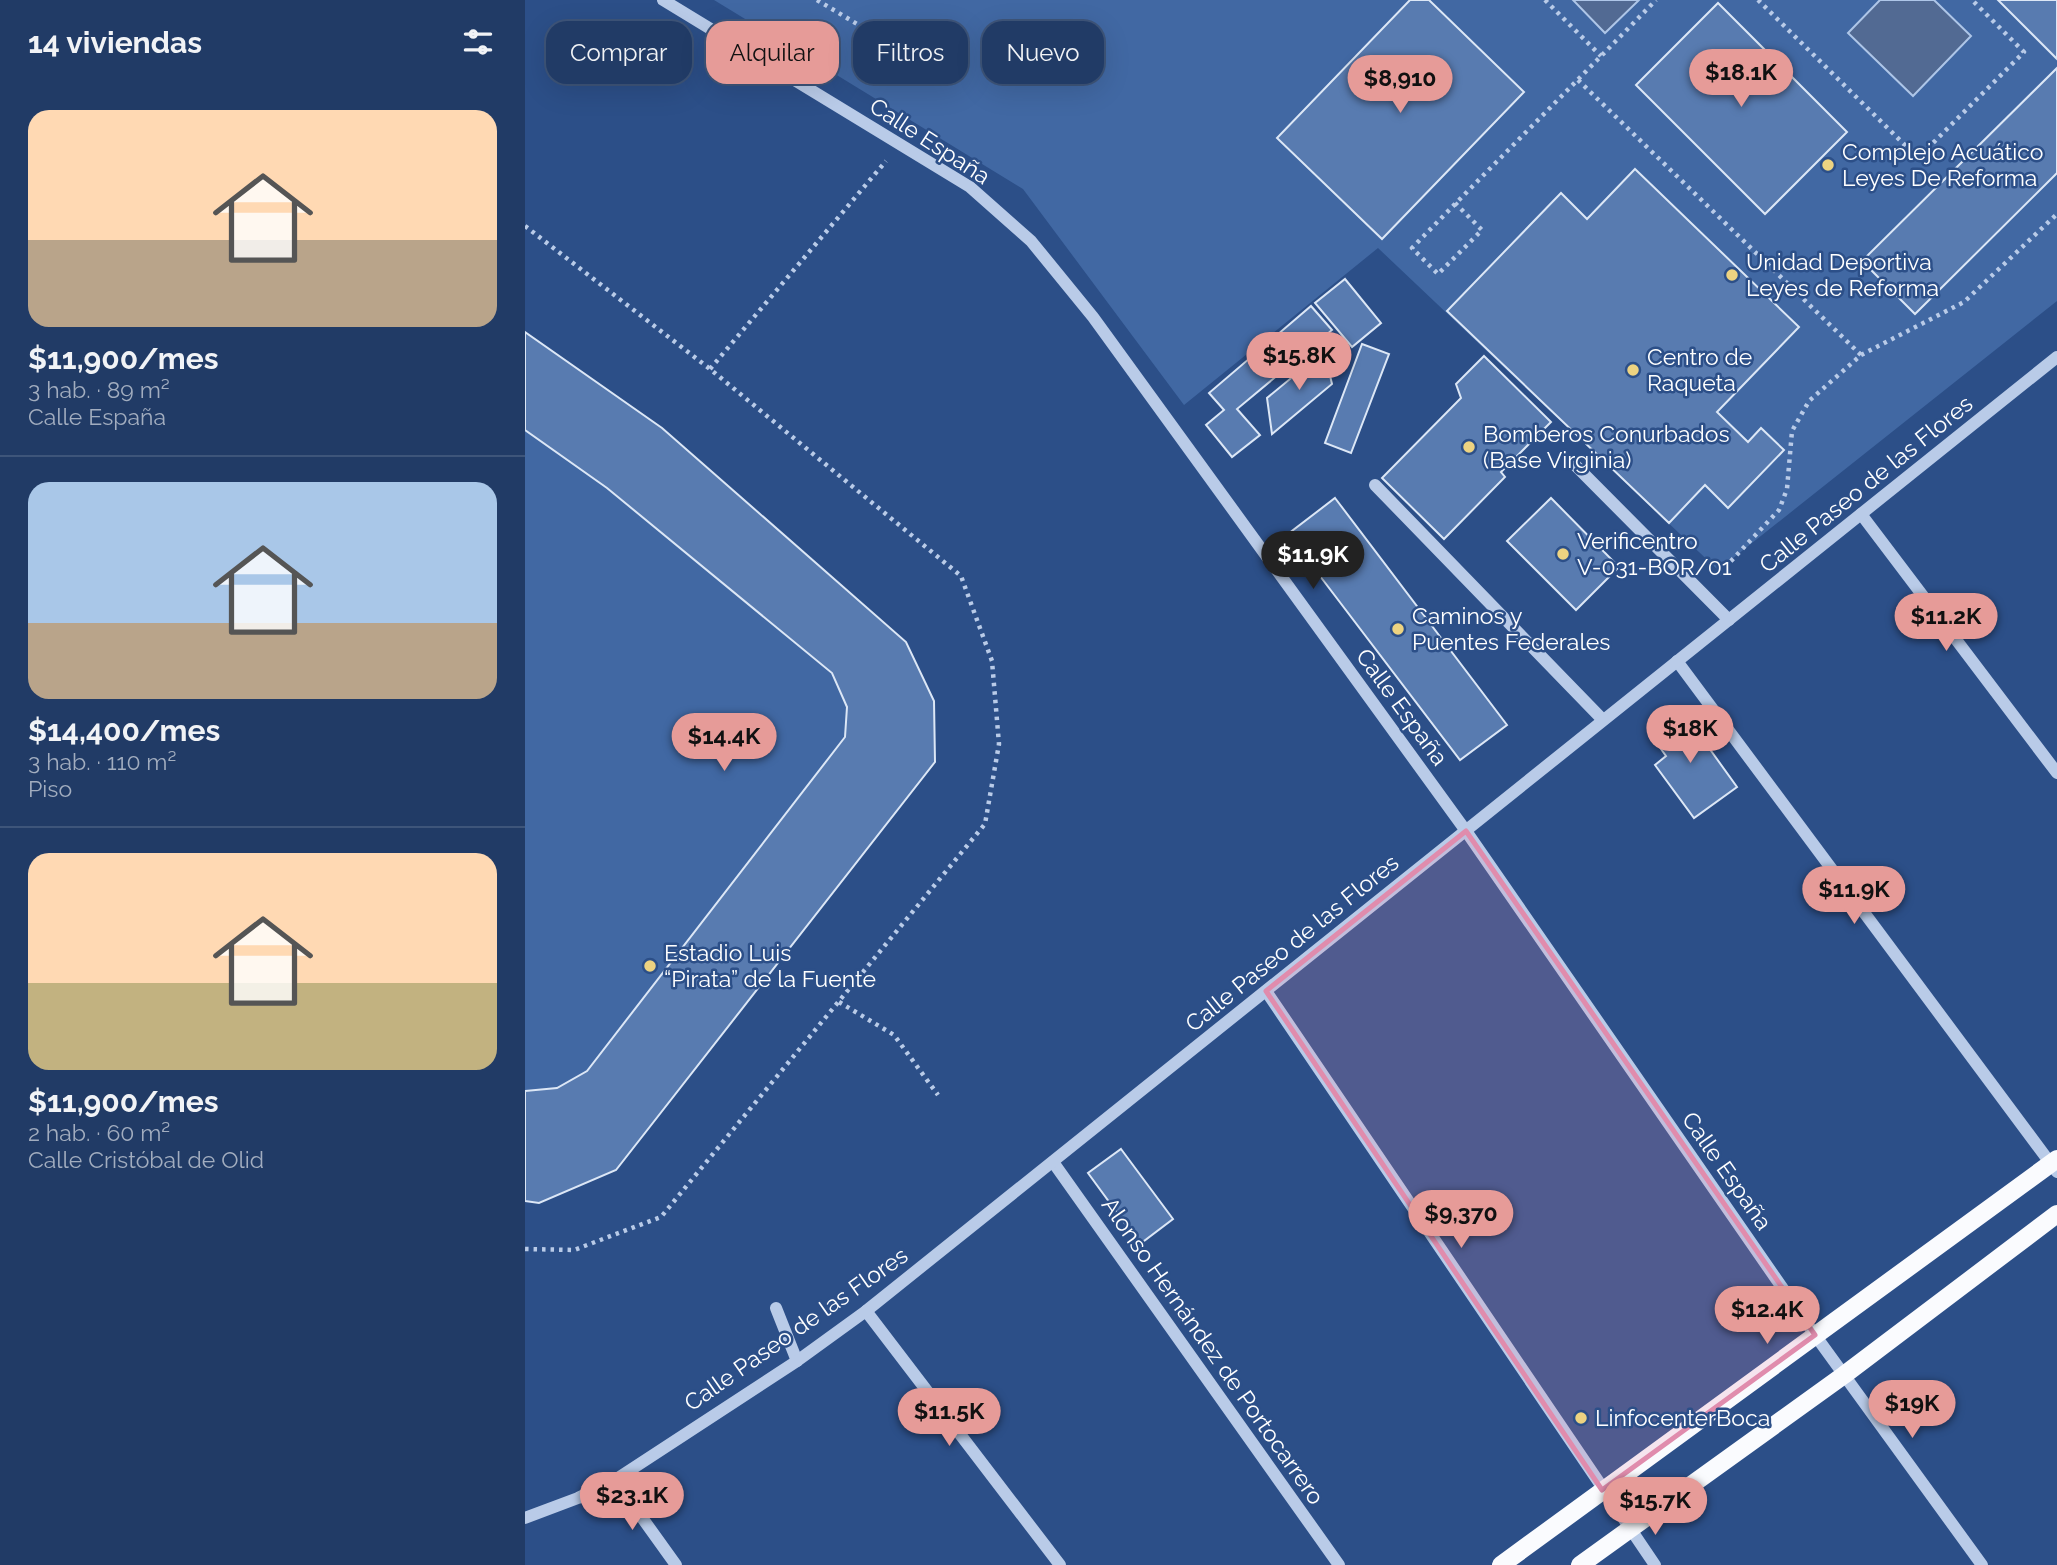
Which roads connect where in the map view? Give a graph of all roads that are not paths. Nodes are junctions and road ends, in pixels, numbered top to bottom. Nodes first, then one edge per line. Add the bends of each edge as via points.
1 (663, 0) edge
2 (2057, 357) edge
3 (1576, 466) dead end
4 (1375, 485) dead end
5 (1861, 514) junction
6 (1729, 620) junction
7 (1677, 661) junction
8 (1604, 720) junction
9 (2057, 772) edge
10 (1466, 831) junction
11 (1266, 991) junction
12 (1053, 1161) junction
13 (2055, 1165) edge
14 (2057, 1214) edge
15 (776, 1308) dead end
16 (866, 1311) junction
17 (1815, 1335) junction
18 (797, 1361) junction
19 (1844, 1374) junction
20 (615, 1480) junction
21 (1602, 1490) junction
22 (525, 1518) edge
23 (1629, 1528) junction
24 (676, 1565) edge
25 (1060, 1565) edge
26 (1339, 1565) edge
27 (1501, 1565) edge
28 (1580, 1565) edge
29 (1655, 1565) edge
30 (1982, 1565) edge

1 - 10 street, Calle España via 970,187 1031,241 1093,317
2 - 5 street, Calle Paseo de las Flores
3 - 6 street
4 - 8 street
5 - 6 street, Calle Paseo de las Flores
5 - 9 street
6 - 7 street, Calle Paseo de las Flores
7 - 8 street, Calle Paseo de las Flores
7 - 13 street
8 - 10 street, Calle Paseo de las Flores
10 - 11 street, Calle Paseo de las Flores
10 - 17 street, Calle España
11 - 12 street, Calle Paseo de las Flores
11 - 21 street
12 - 16 street, Calle Paseo de las Flores
12 - 26 street, Alonso Hernández de Portocarrero
13 - 17 main road
14 - 19 main road
15 - 18 street
16 - 18 street, Calle Paseo de las Flores
16 - 25 street
17 - 19 street, Calle España
17 - 21 main road
18 - 20 street, Calle Paseo de las Flores
19 - 23 main road
19 - 30 street, Calle España
20 - 22 street, Calle Paseo de las Flores
20 - 24 street
21 - 23 street
21 - 27 main road
23 - 28 main road
23 - 29 street

